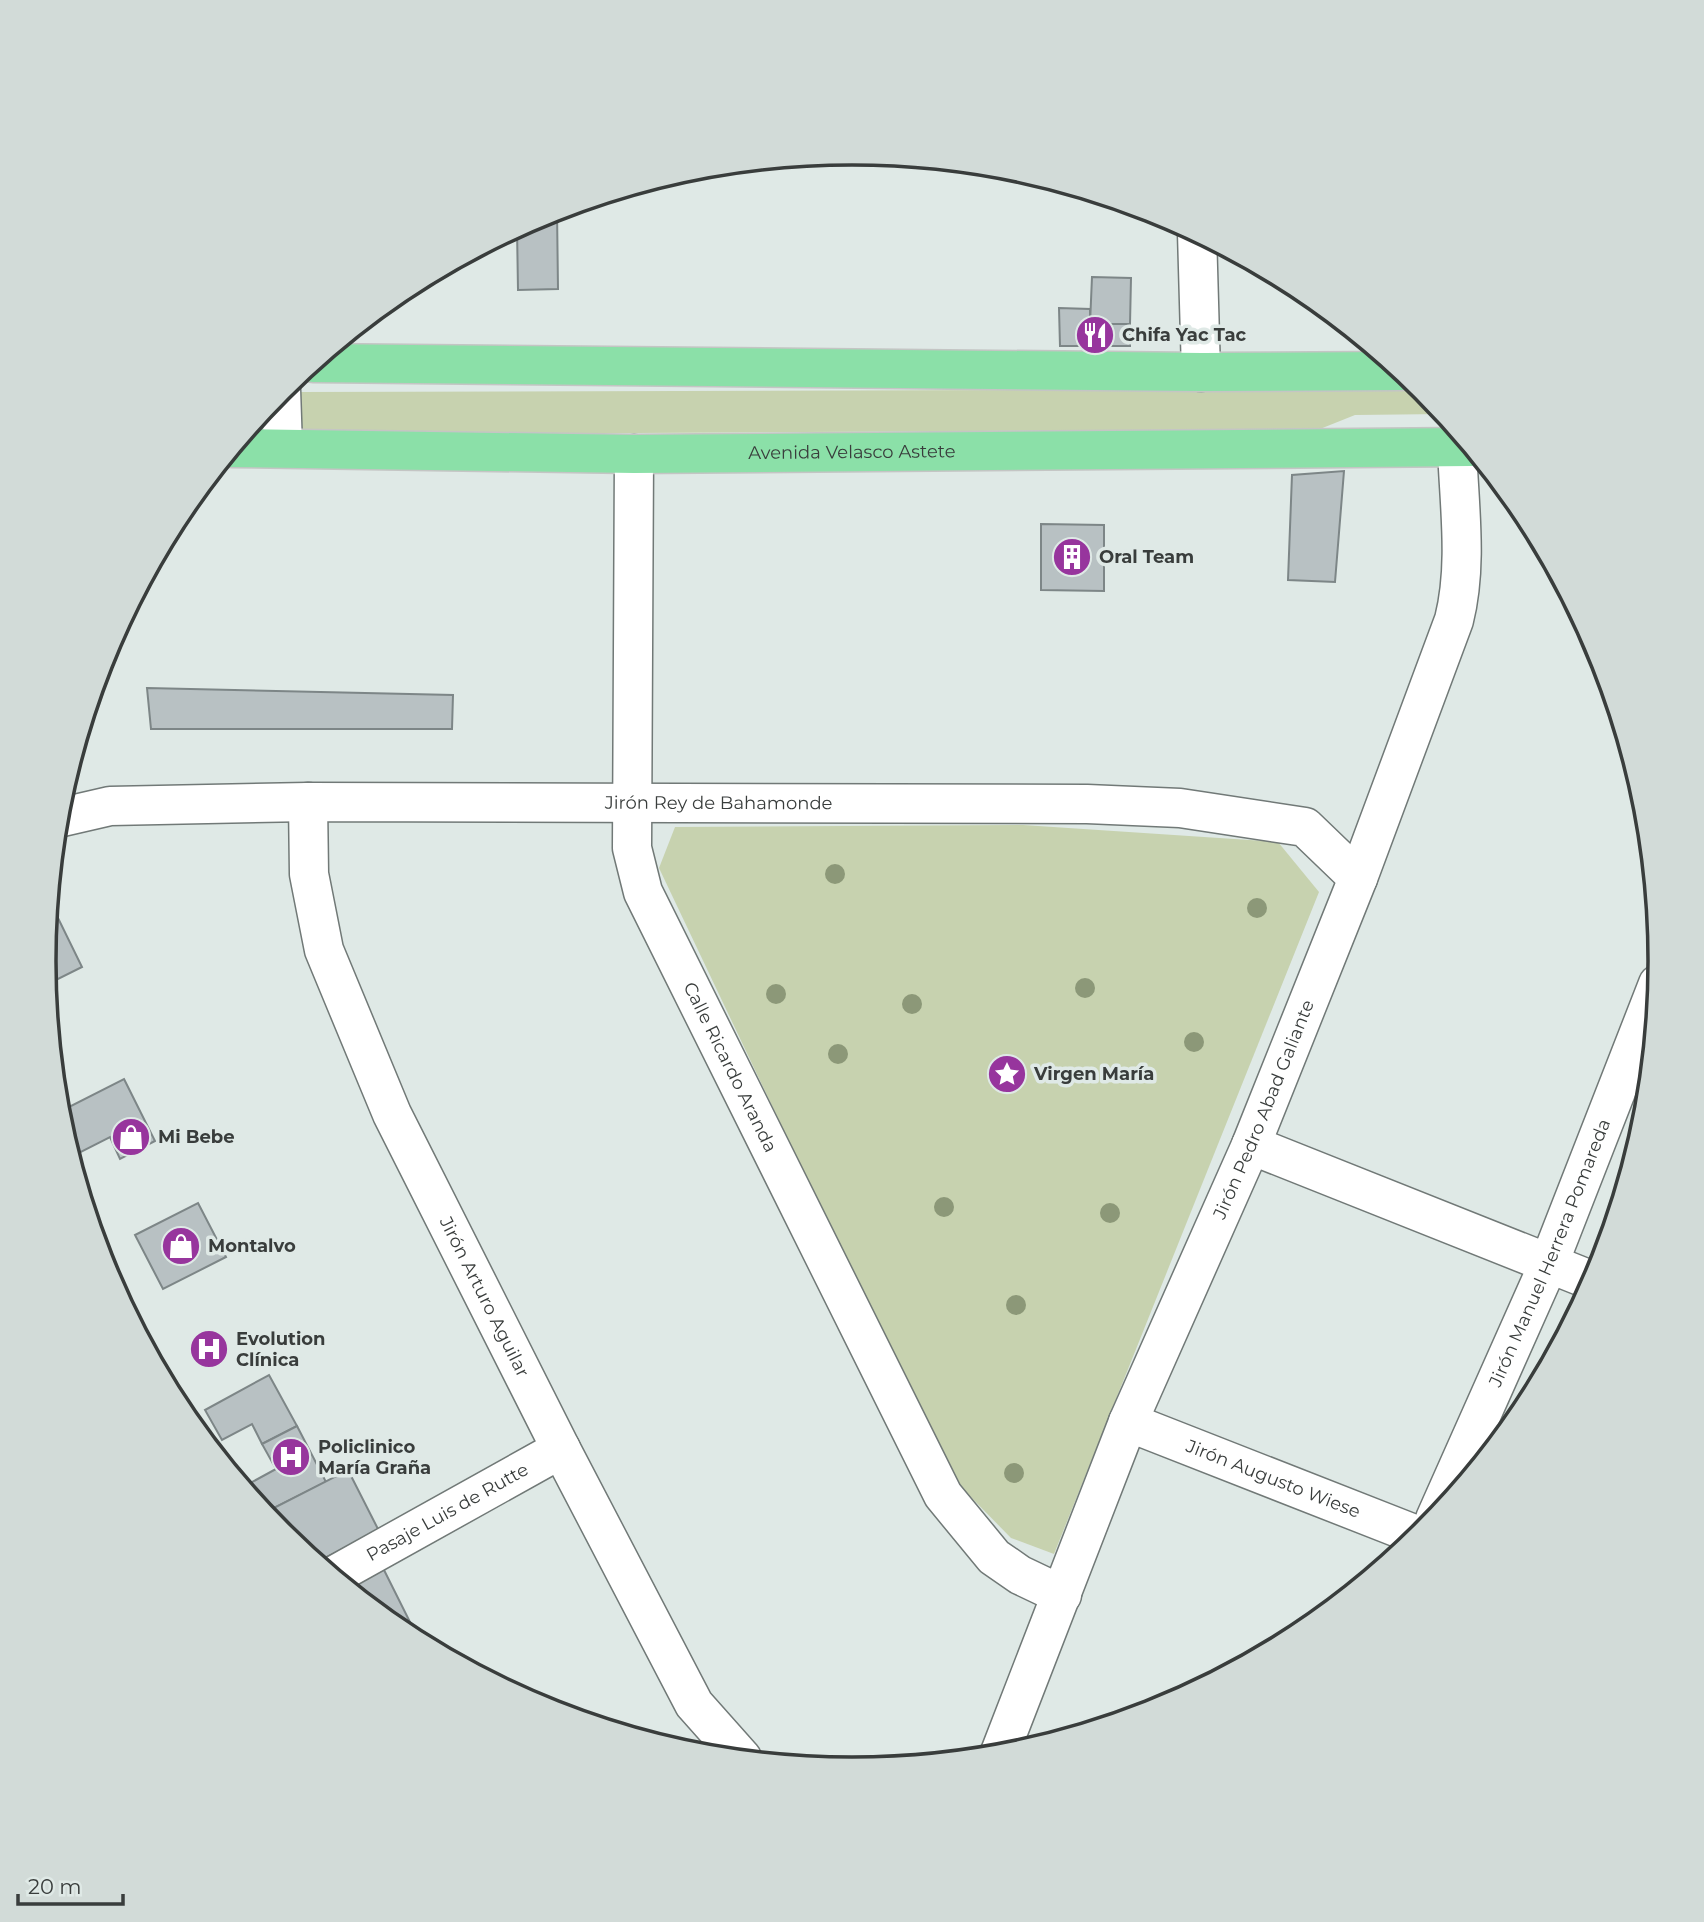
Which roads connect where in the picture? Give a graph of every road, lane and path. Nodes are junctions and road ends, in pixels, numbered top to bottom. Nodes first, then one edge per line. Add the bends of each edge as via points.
1 (1197, 244) edge
2 (327, 363) edge
3 (1386, 371) edge
4 (1201, 372) junction
5 (282, 406) edge
6 (244, 448) edge
7 (283, 448) junction
8 (1460, 448) edge
9 (1464, 452) edge
10 (634, 454) junction
11 (309, 802) junction
12 (632, 803) junction
13 (70, 815) edge
14 (1358, 878) junction
15 (1646, 1015) edge
16 (1251, 1145) junction
17 (1549, 1263) junction
18 (1582, 1277) edge
19 (1128, 1422) junction
20 (561, 1449) junction
21 (1449, 1487) edge
22 (1407, 1531) edge
23 (341, 1571) edge
24 (1062, 1595) junction
25 (1004, 1742) edge
26 (733, 1748) edge

1 - 4 street
2 - 4 main road
3 - 4 main road
5 - 7 street
6 - 7 main road, Avenida Velasco Astete
7 - 10 main road, Avenida Velasco Astete
8 - 10 main road, Avenida Velasco Astete
9 - 14 street, Jirón Pedro Abad Galiante via 1460,598
10 - 12 street, Calle Ricardo Aranda
11 - 12 street, Jirón Rey de Bahamonde
11 - 13 street, Jirón Rey de Bahamonde via 110,806
11 - 20 street, Jirón Arturo Aguilar via 309,874 324,950 392,1114
12 - 14 street, Jirón Rey de Bahamonde via 1180,808 1306,827
12 - 24 street, Calle Ricardo Aranda via 632,848 643,892 943,1494 994,1557
14 - 16 street, Jirón Pedro Abad Galiante
15 - 17 street, Jirón Manuel Herrera Pomareda
16 - 17 street
16 - 19 street, Jirón Pedro Abad Galiante
17 - 18 street
17 - 21 street, Jirón Manuel Herrera Pomareda
19 - 22 street, Jirón Augusto Wiese
19 - 24 street, Jirón Pedro Abad Galiante
20 - 23 street, Pasaje Luis de Rutte
20 - 26 street, Jirón Arturo Aguilar via 694,1704
24 - 25 street, Jirón Pedro Abad Galiante

